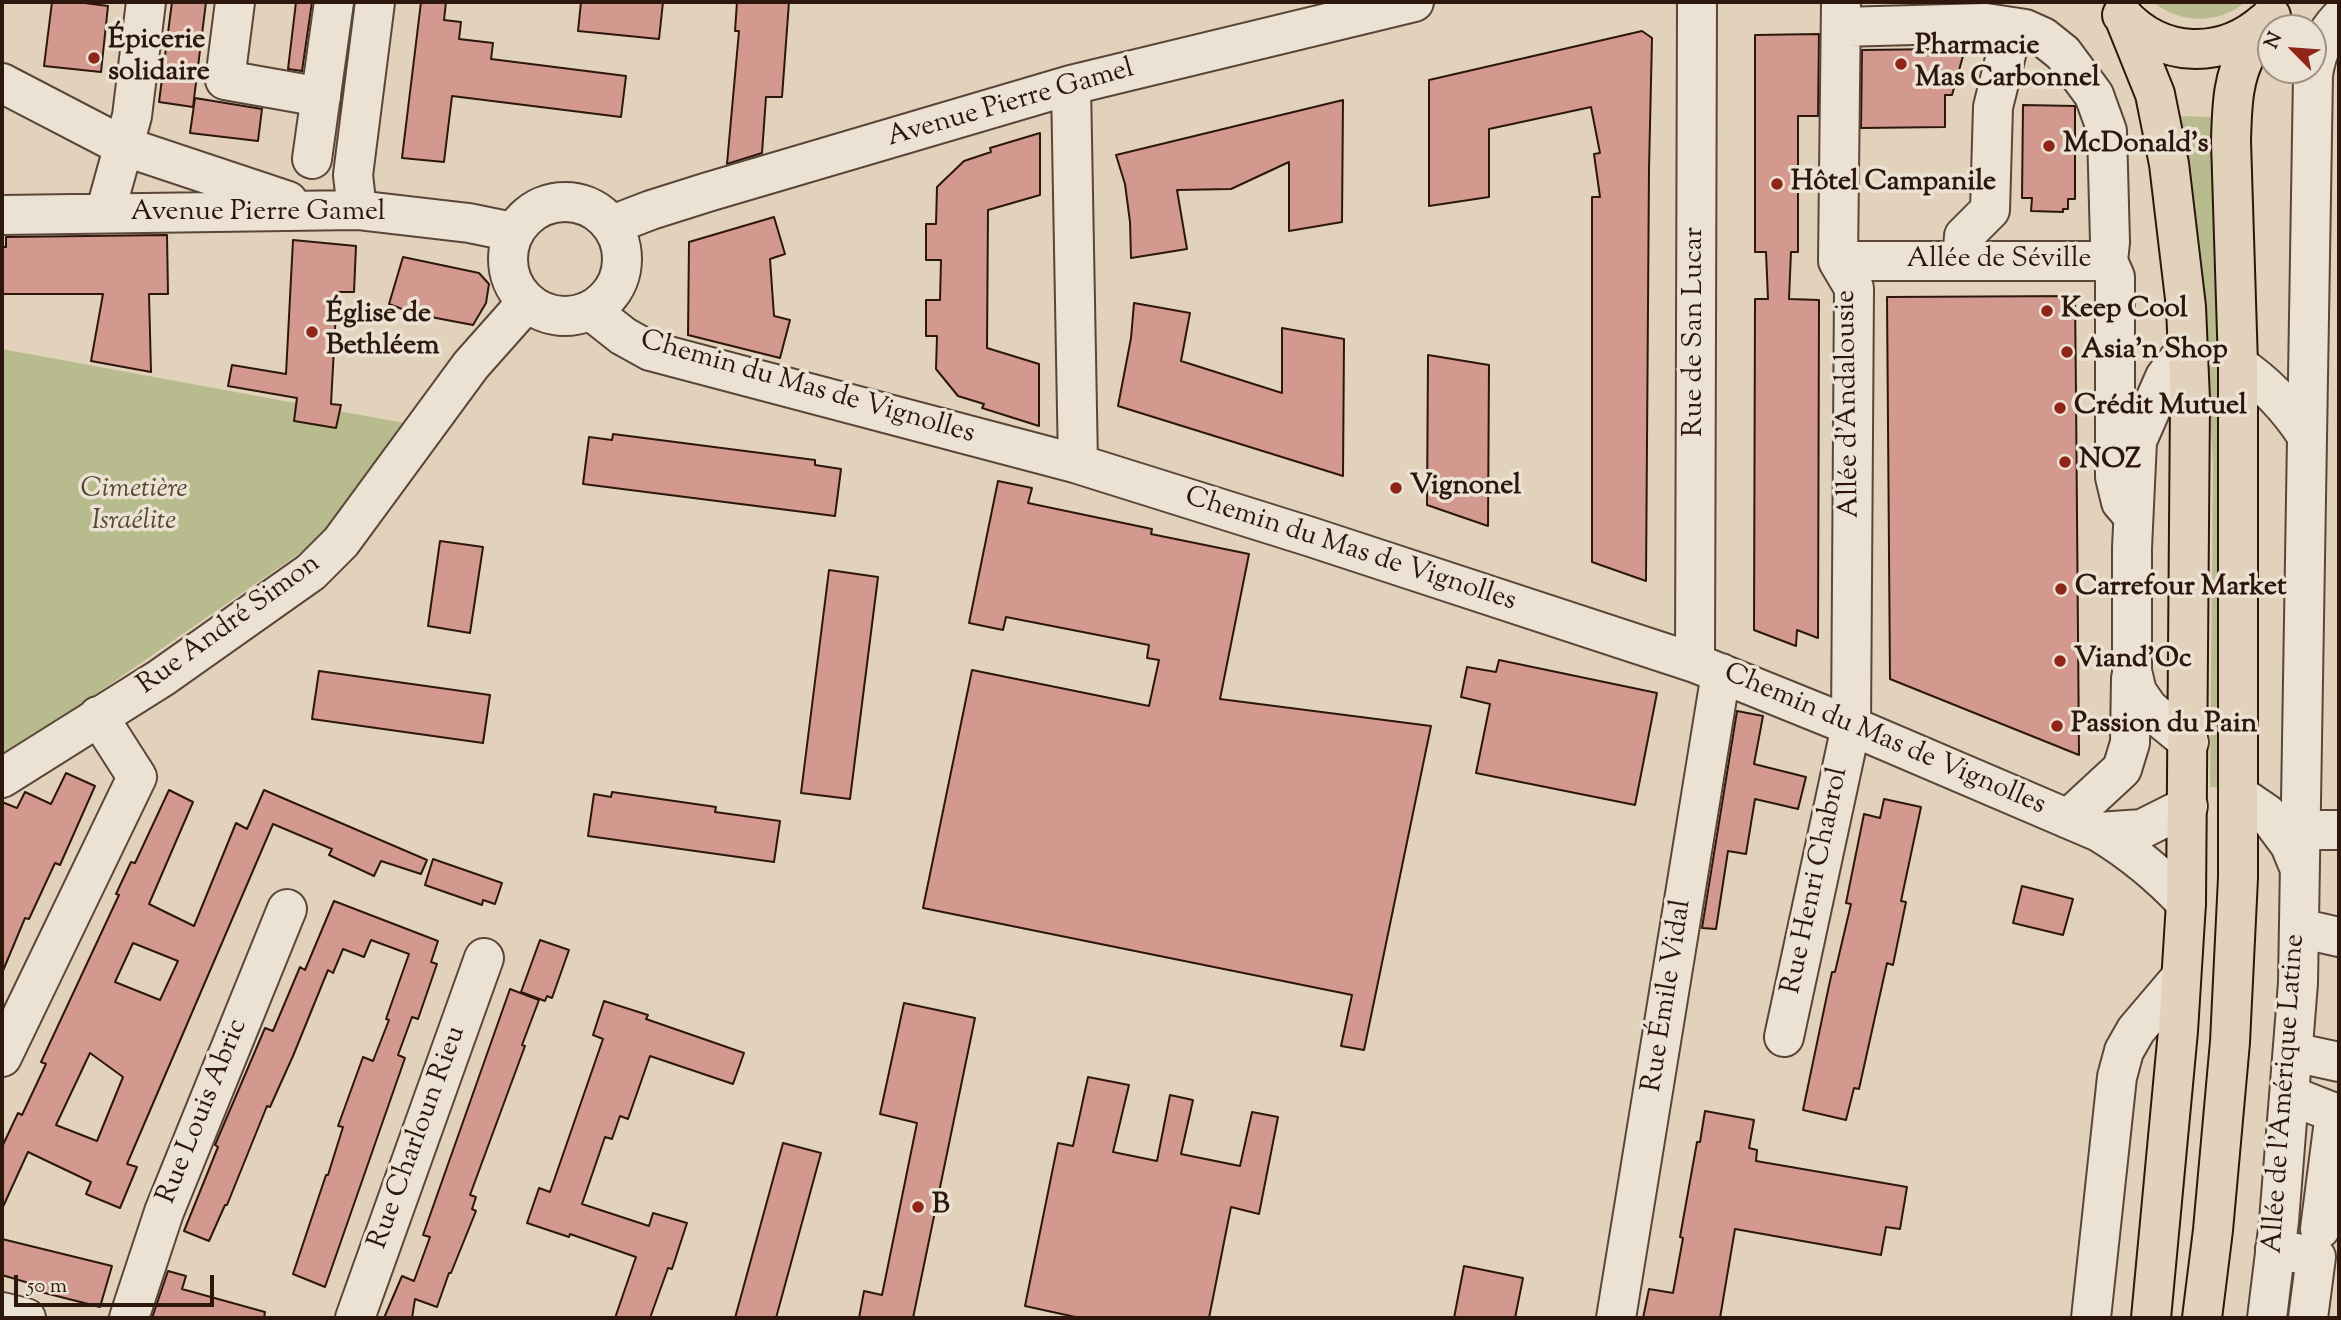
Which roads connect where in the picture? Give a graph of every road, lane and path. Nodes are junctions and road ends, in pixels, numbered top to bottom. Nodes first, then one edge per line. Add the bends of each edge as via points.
1 (146, 2) edge
2 (235, 2) edge
3 (334, 2) edge
4 (375, 2) edge
5 (1414, 2) edge
6 (1697, 2) edge
7 (2119, 9) edge
8 (2276, 9) edge
9 (1841, 14) edge
10 (2339, 19) edge
11 (2013, 27) junction
12 (2, 83) edge
13 (1071, 85) junction
14 (321, 97) junction
15 (123, 146) junction
16 (312, 159) dead end
17 (316, 211) junction
18 (357, 211) junction
19 (202, 212) junction
20 (105, 213) junction
21 (2, 215) edge
22 (612, 225) junction
23 (513, 232) junction
24 (1838, 261) junction
25 (1962, 261) junction
26 (2108, 261) junction
27 (527, 302) junction
28 (590, 310) junction
29 (2188, 347) junction
30 (2238, 365) junction
31 (2307, 436) junction
32 (1078, 464) junction
33 (2133, 516) junction
34 (2322, 520) edge
35 (1708, 668) junction
36 (2132, 671) junction
37 (98, 716) junction
38 (1851, 726) junction
39 (2189, 742) junction
40 (2, 778) edge
41 (2239, 795) junction
42 (2188, 806) junction
43 (2084, 825) junction
44 (2301, 830) junction
45 (2339, 830) edge
46 (2299, 869) junction
47 (2186, 903) junction
48 (287, 909) dead end
49 (2299, 928) junction
50 (2339, 937) edge
51 (484, 958) dead end
52 (2181, 977) junction
53 (1784, 1037) dead end
54 (2293, 1052) junction
55 (2, 1057) edge
56 (2339, 1062) edge
57 (2289, 1096) junction
58 (2277, 1235) junction
59 (2329, 1245) edge
60 (2, 1312) edge
61 (26, 1318) edge
62 (129, 1318) edge
63 (355, 1318) edge
64 (1616, 1318) edge
65 (2091, 1318) edge
66 (2151, 1318) edge
67 (2202, 1318) edge
68 (2267, 1318) edge
69 (2308, 1318) edge

1 - 15 street via 132,116
2 - 14 street via 225,80
3 - 14 street
4 - 18 street via 353,175
5 - 13 street, Avenue Pierre Gamel
6 - 35 street, Rue de San Lucar
7 - 8 main road via 2134,27 2157,41 2193,50 2221,47 2243,38
7 - 29 main road via 2155,94 2160,118 2171,177
8 - 30 main road via 2248,50 2233,93
9 - 11 street
9 - 24 street, Allée d'Andalousie
10 - 31 street, Allée de l'Amérique Latine via 2321,46 2313,75
11 - 25 street via 1993,107 1990,210 1964,236
11 - 26 street via 2043,37 2063,53 2094,95 2107,131
12 - 15 street
13 - 22 street, Avenue Pierre Gamel via 696,195
13 - 32 street
14 - 16 street
15 - 17 street
15 - 19 street
15 - 20 street
17 - 18 street, Avenue Pierre Gamel
17 - 19 street, Avenue Pierre Gamel
18 - 23 street, Avenue Pierre Gamel via 469,222
19 - 20 street, Avenue Pierre Gamel
20 - 21 street, Avenue Pierre Gamel
22 - 23 street via 590,206 561,201 533,210
22 - 28 street via 622,248 621,273 610,295
23 - 27 street via 507,256 512,281
24 - 25 street, Allée de Séville
24 - 38 street, Allée d'Andalousie via 1854,288
25 - 26 street, Allée de Séville
26 - 33 street, Allée de Séville via 2115,277 2115,477 2121,502
27 - 28 street via 546,313 568,316
27 - 37 street, Rue André Simon via 471,365 341,542 311,572 161,678
28 - 32 street, Chemin du Mas de Vignolles via 650,351
29 - 33 street, Allée de Séville via 2165,377 2137,441
29 - 39 main road
30 - 31 street via 2278,397
30 - 41 main road
31 - 34 street, Allée de l'Amérique Latine
32 - 35 street, Chemin du Mas de Vignolles
33 - 36 street, Allée de Séville
34 - 44 street, Allée de l'Amérique Latine
35 - 38 street, Chemin du Mas de Vignolles
35 - 64 street, Rue Émile Vidal
36 - 39 street, Allée de Séville via 2137,692 2149,709
36 - 43 street, Allée de Séville via 2130,743 2122,769 2083,808
37 - 40 street, Rue André Simon
37 - 55 street via 137,777
38 - 43 street, Chemin du Mas de Vignolles
38 - 53 street, Rue Henri Chabrol
39 - 42 main road
41 - 46 street, Allée de l'Amérique Latine via 2267,814 2290,845
41 - 67 main road via 2230,1042
42 - 43 street, Chemin du Mas de Vignolles via 2141,829
42 - 47 main road
43 - 47 street, Chemin du Mas de Vignolles via 2142,860
44 - 45 street
44 - 46 street, Allée de l'Amérique Latine
46 - 49 street, Allée de l'Amérique Latine
47 - 52 main road
48 - 62 street, Rue Louis Abric via 164,1212
49 - 50 street
49 - 54 street, Allée de l'Amérique Latine
51 - 63 street, Rue Charloun Rieu
52 - 65 street via 2124,1051
52 - 66 main road
54 - 56 street
54 - 57 street, Allée de l'Amérique Latine
57 - 58 street, Allée de l'Amérique Latine
57 - 59 street via 2335,1114
58 - 59 street
58 - 68 street, Allée de l'Amérique Latine
59 - 69 street
60 - 61 street

